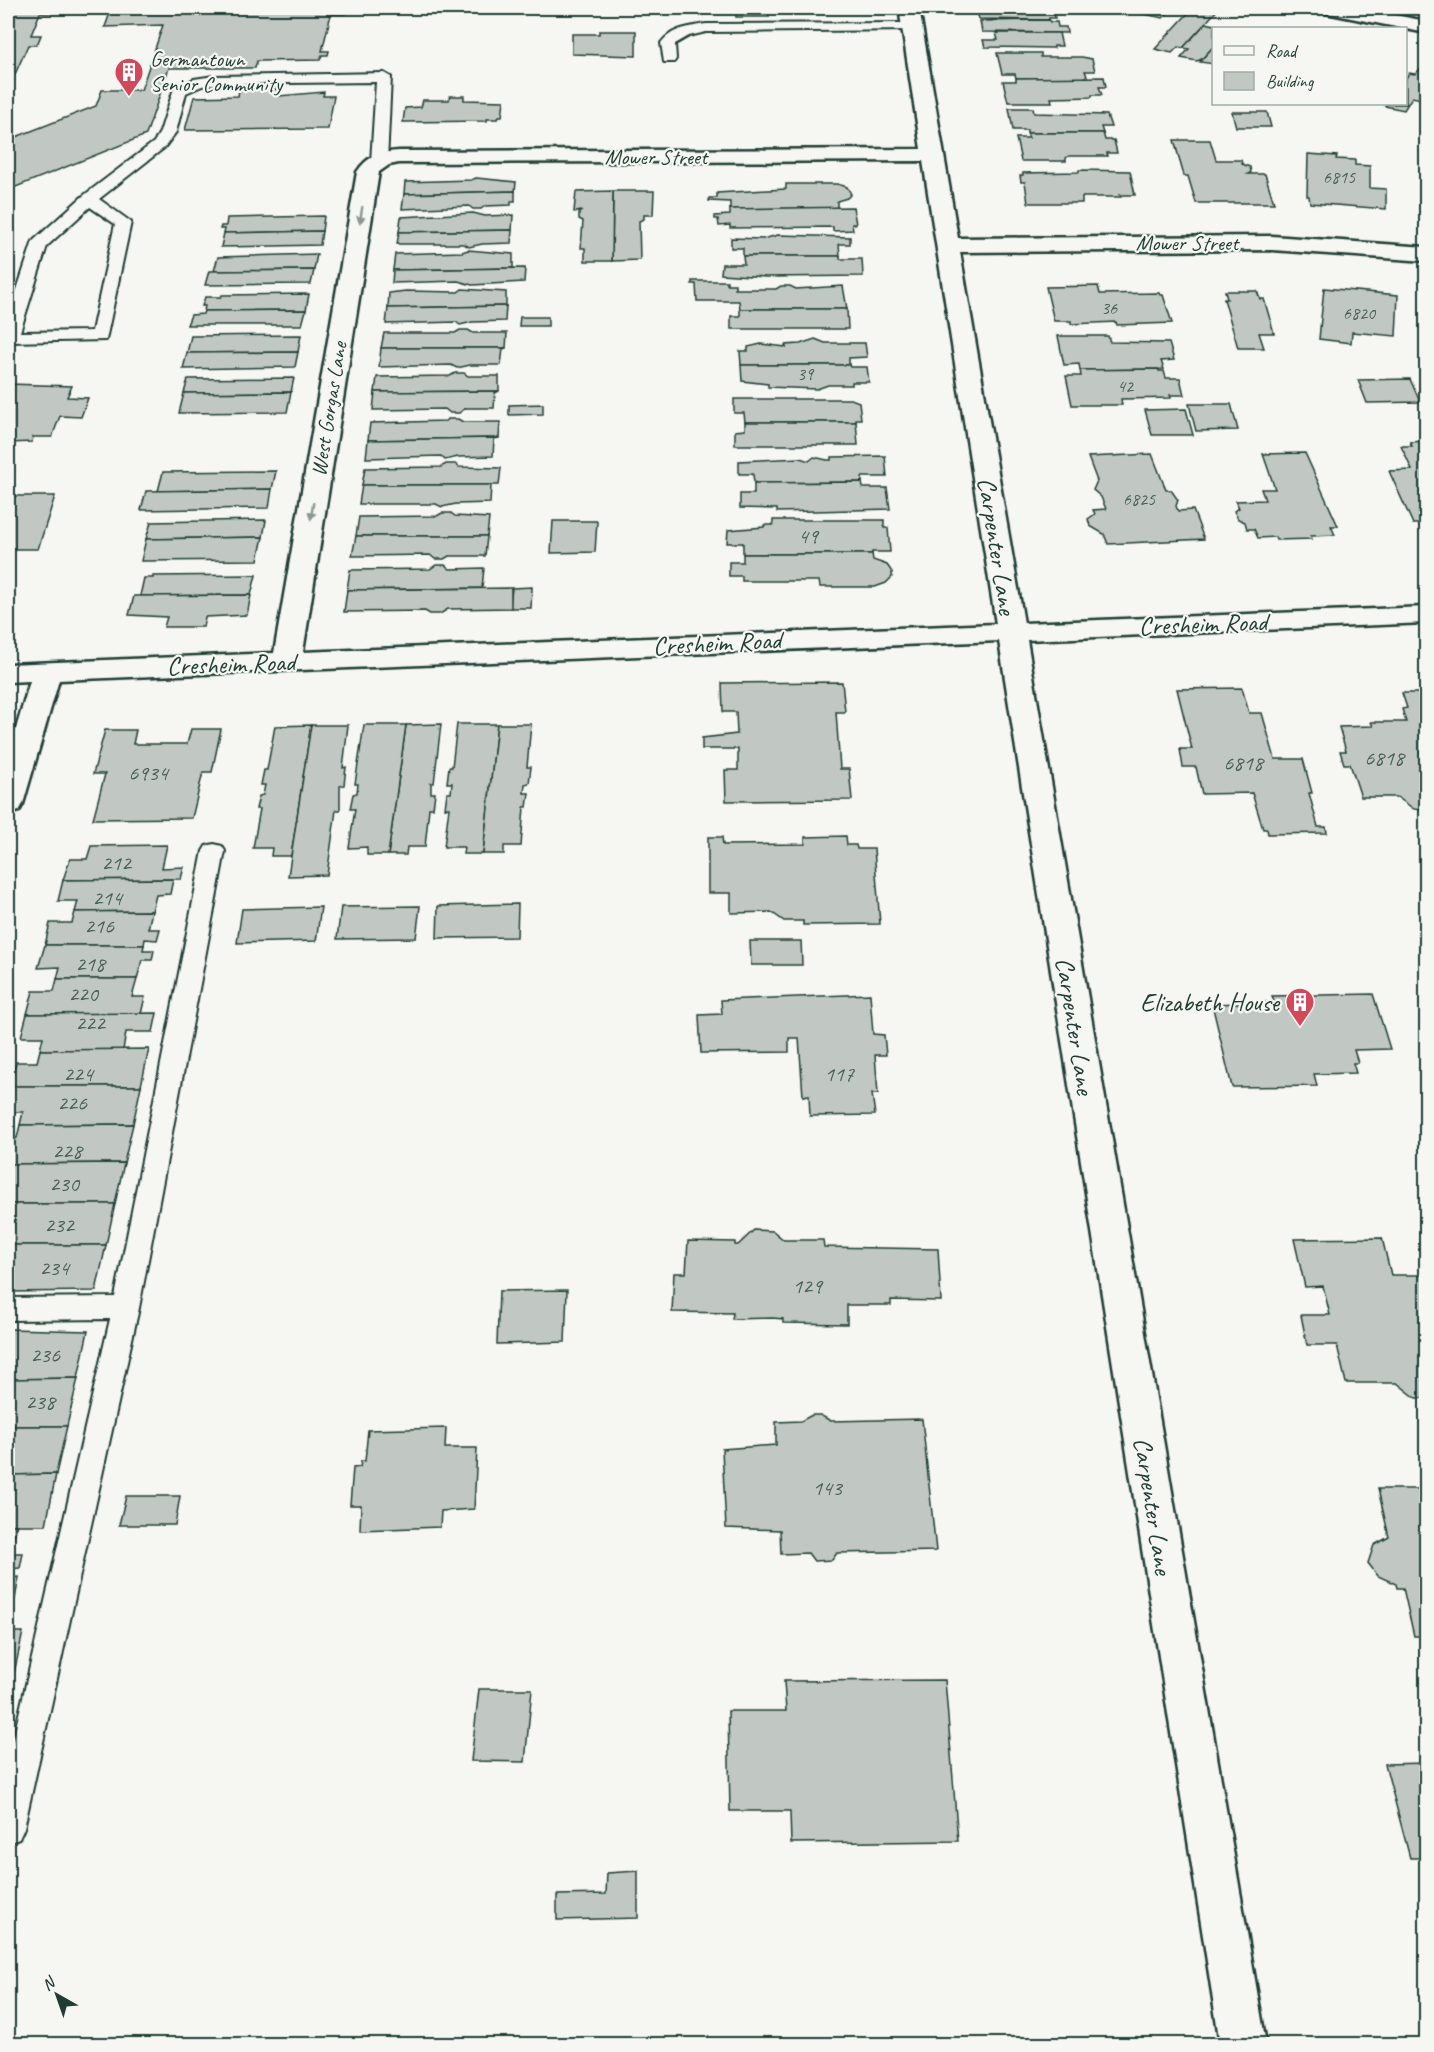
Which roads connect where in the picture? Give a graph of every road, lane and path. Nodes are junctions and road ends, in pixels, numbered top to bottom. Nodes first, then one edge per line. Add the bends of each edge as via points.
1 (1338, 8) edge
2 (911, 17) edge
3 (1426, 27) edge
4 (669, 59) dead end
5 (933, 155) junction
6 (379, 162) junction
7 (89, 199) junction
8 (948, 244) junction
9 (1426, 255) edge
10 (9, 337) edge
11 (1426, 615) edge
12 (1011, 630) junction
13 (287, 662) junction
14 (47, 672) junction
15 (8, 673) edge
16 (8, 804) edge
17 (214, 851) dead end
18 (126, 1308) junction
19 (8, 1309) edge
20 (8, 1828) edge
21 (1243, 2044) edge

1 - 3 street
2 - 4 lane via 706,28 674,37 668,43
2 - 5 street, Carpenter Lane
5 - 6 street, Mower Street via 411,157
5 - 8 street, Carpenter Lane
6 - 7 lane via 384,77 214,80 179,91 168,132 159,144
6 -> 13 street, West Gorgas Lane via 368,172
7 - 10 lane via 39,244
7 - 10 lane via 123,222 100,336
8 - 9 street, Mower Street via 1272,243
8 - 12 street, Carpenter Lane
11 - 12 street, Cresheim Road
12 - 13 street, Cresheim Road
12 - 21 street, Carpenter Lane
13 - 14 street, Cresheim Road
14 - 15 street, Cresheim Road
14 - 16 street
17 - 18 lane
18 - 19 lane
18 - 20 lane

